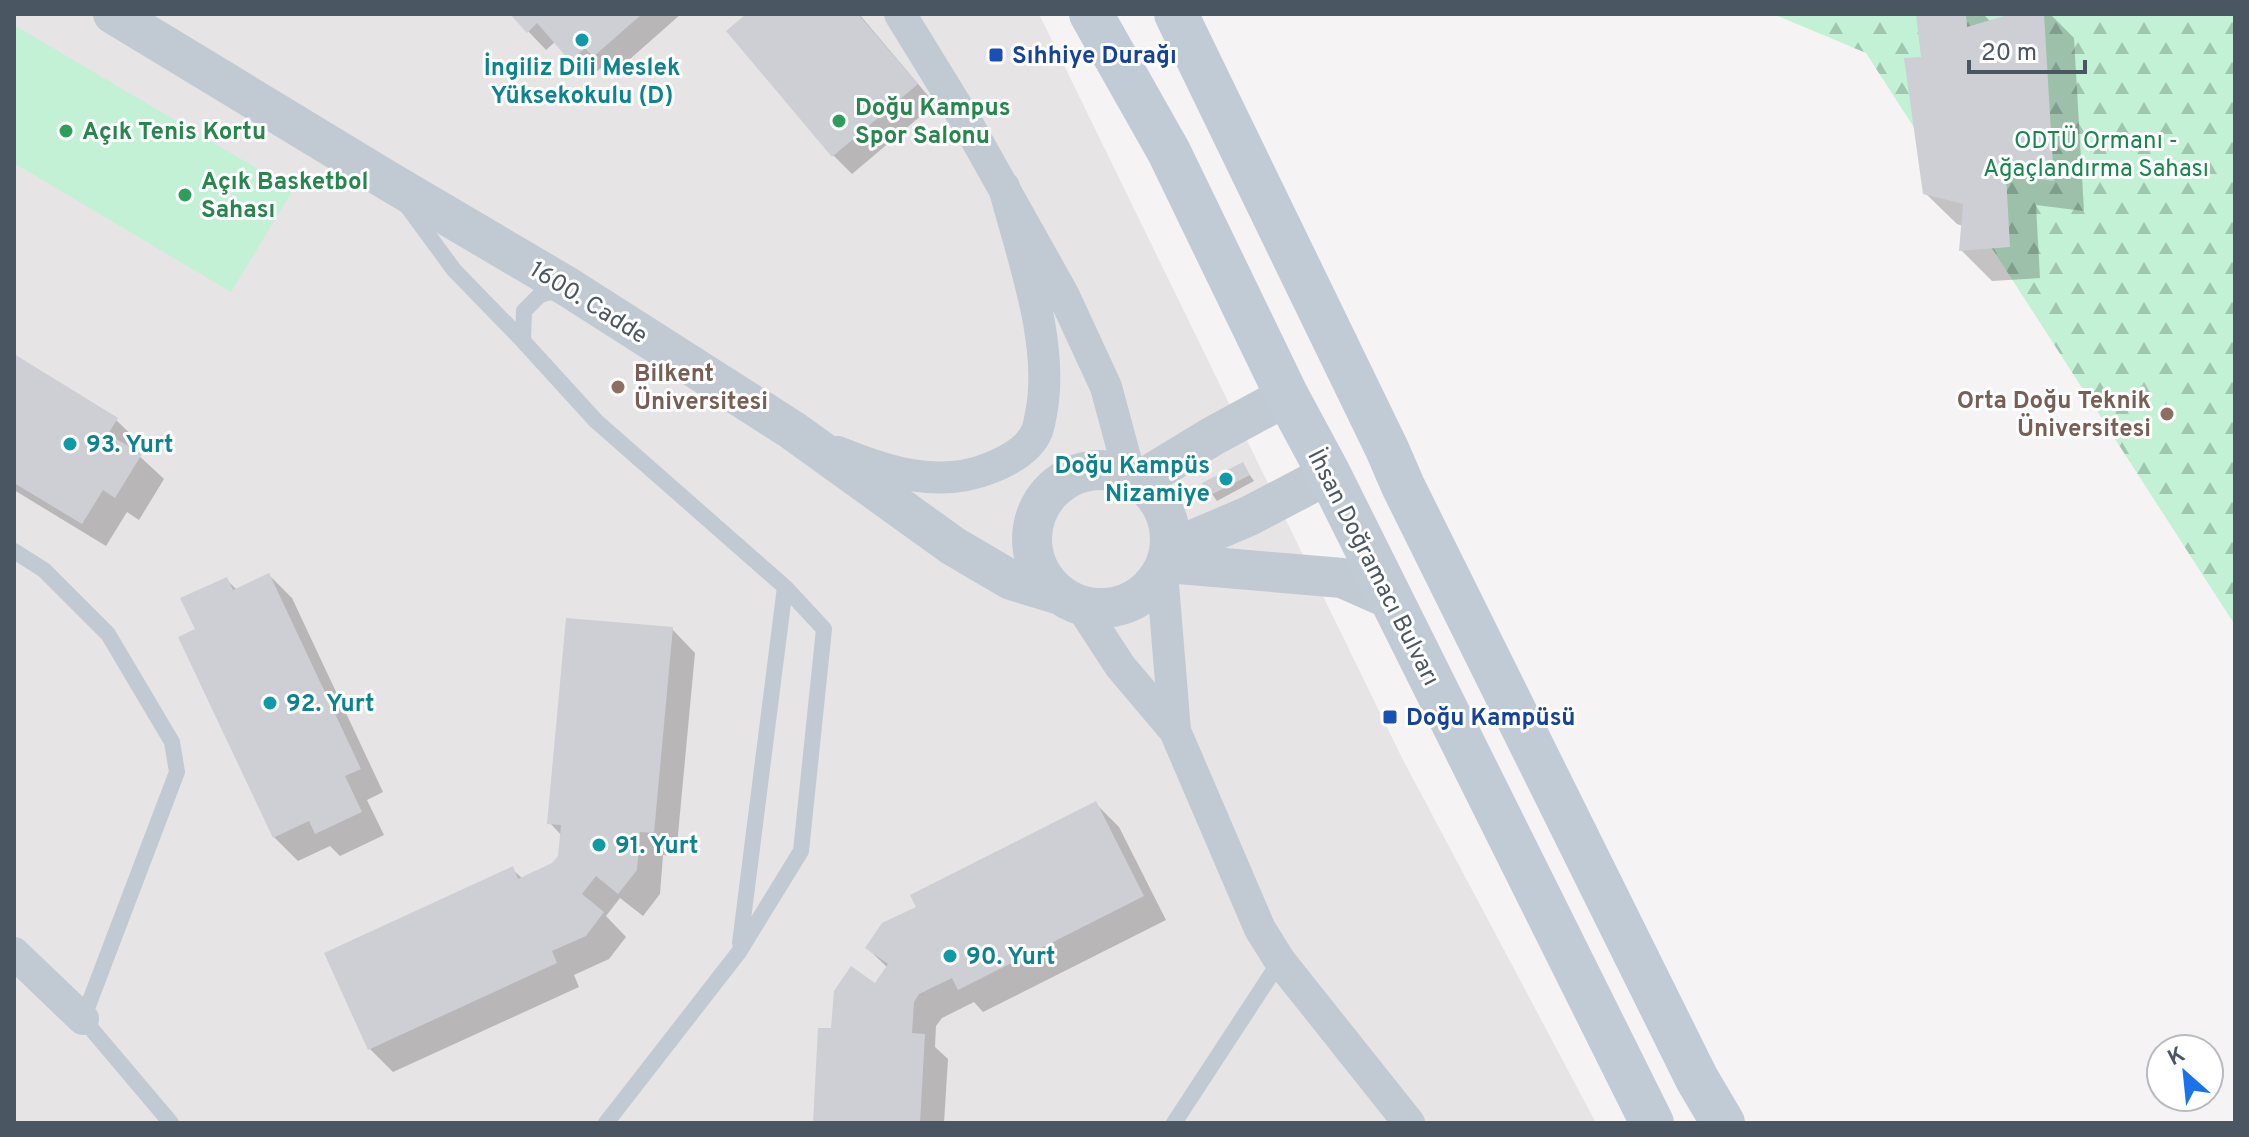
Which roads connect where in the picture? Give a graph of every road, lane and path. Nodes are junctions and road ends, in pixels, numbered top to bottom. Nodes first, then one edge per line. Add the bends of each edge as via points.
1 (113, 14) edge
2 (900, 14) edge
3 (1091, 14) edge
4 (1176, 14) edge
5 (390, 182) junction
6 (1004, 187) junction
7 (568, 287) junction
8 (523, 341) junction
9 (1347, 364) junction
10 (1287, 396) junction
11 (792, 430) junction
12 (1387, 449) junction
13 (1329, 474) junction
14 (1134, 478) junction
15 (14, 551) edge
16 (1166, 562) junction
17 (785, 587) junction
18 (1392, 600) junction
19 (1070, 601) junction
20 (1175, 731) junction
21 (739, 952) junction
22 (14, 953) edge
23 (1280, 961) junction
24 (83, 1019) junction
25 (171, 1123) edge
26 (606, 1123) edge
27 (1174, 1123) edge
28 (1409, 1123) edge
29 (1652, 1123) edge
30 (1723, 1123) edge

1 - 5 street, 1600. Cadde
2 - 6 street
3 - 10 main road, İhsan Doğramacı Bulvarı via 1169,152
4 - 9 main road
5 - 7 street, 1600. Cadde
5 - 8 lane via 454,270
6 - 11 street via 1044,357 1045,392 1037,431 1027,446 970,476 925,478 883,469
6 - 14 street via 1106,387
7 - 8 lane via 540,295 524,311
7 - 11 street, 1600. Cadde
8 - 17 lane via 596,421
9 - 10 main road
9 - 12 main road
10 - 13 main road, İhsan Doğramacı Bulvarı
10 - 14 street
11 - 19 street, 1600. Cadde via 953,546 1011,580
12 - 13 main road
12 - 30 main road
13 - 16 street, 1600. Cadde
13 - 18 main road, İhsan Doğramacı Bulvarı
14 - 16 street via 1162,506 1169,527
14 - 19 street via 1108,470 1085,471 1064,479 1036,514 1033,557 1043,579
15 - 24 lane via 44,570 108,634 172,742 177,772
16 - 18 street via 1342,578
16 - 19 street, 1600. Cadde via 1147,591 1127,603 1104,608
16 - 20 street
17 - 21 lane
17 - 21 lane via 824,629 801,851
18 - 29 main road, İhsan Doğramacı Bulvarı
19 - 20 street
20 - 23 street via 1260,929
21 - 26 lane
22 - 24 street
23 - 27 lane
23 - 28 street
24 - 25 lane

